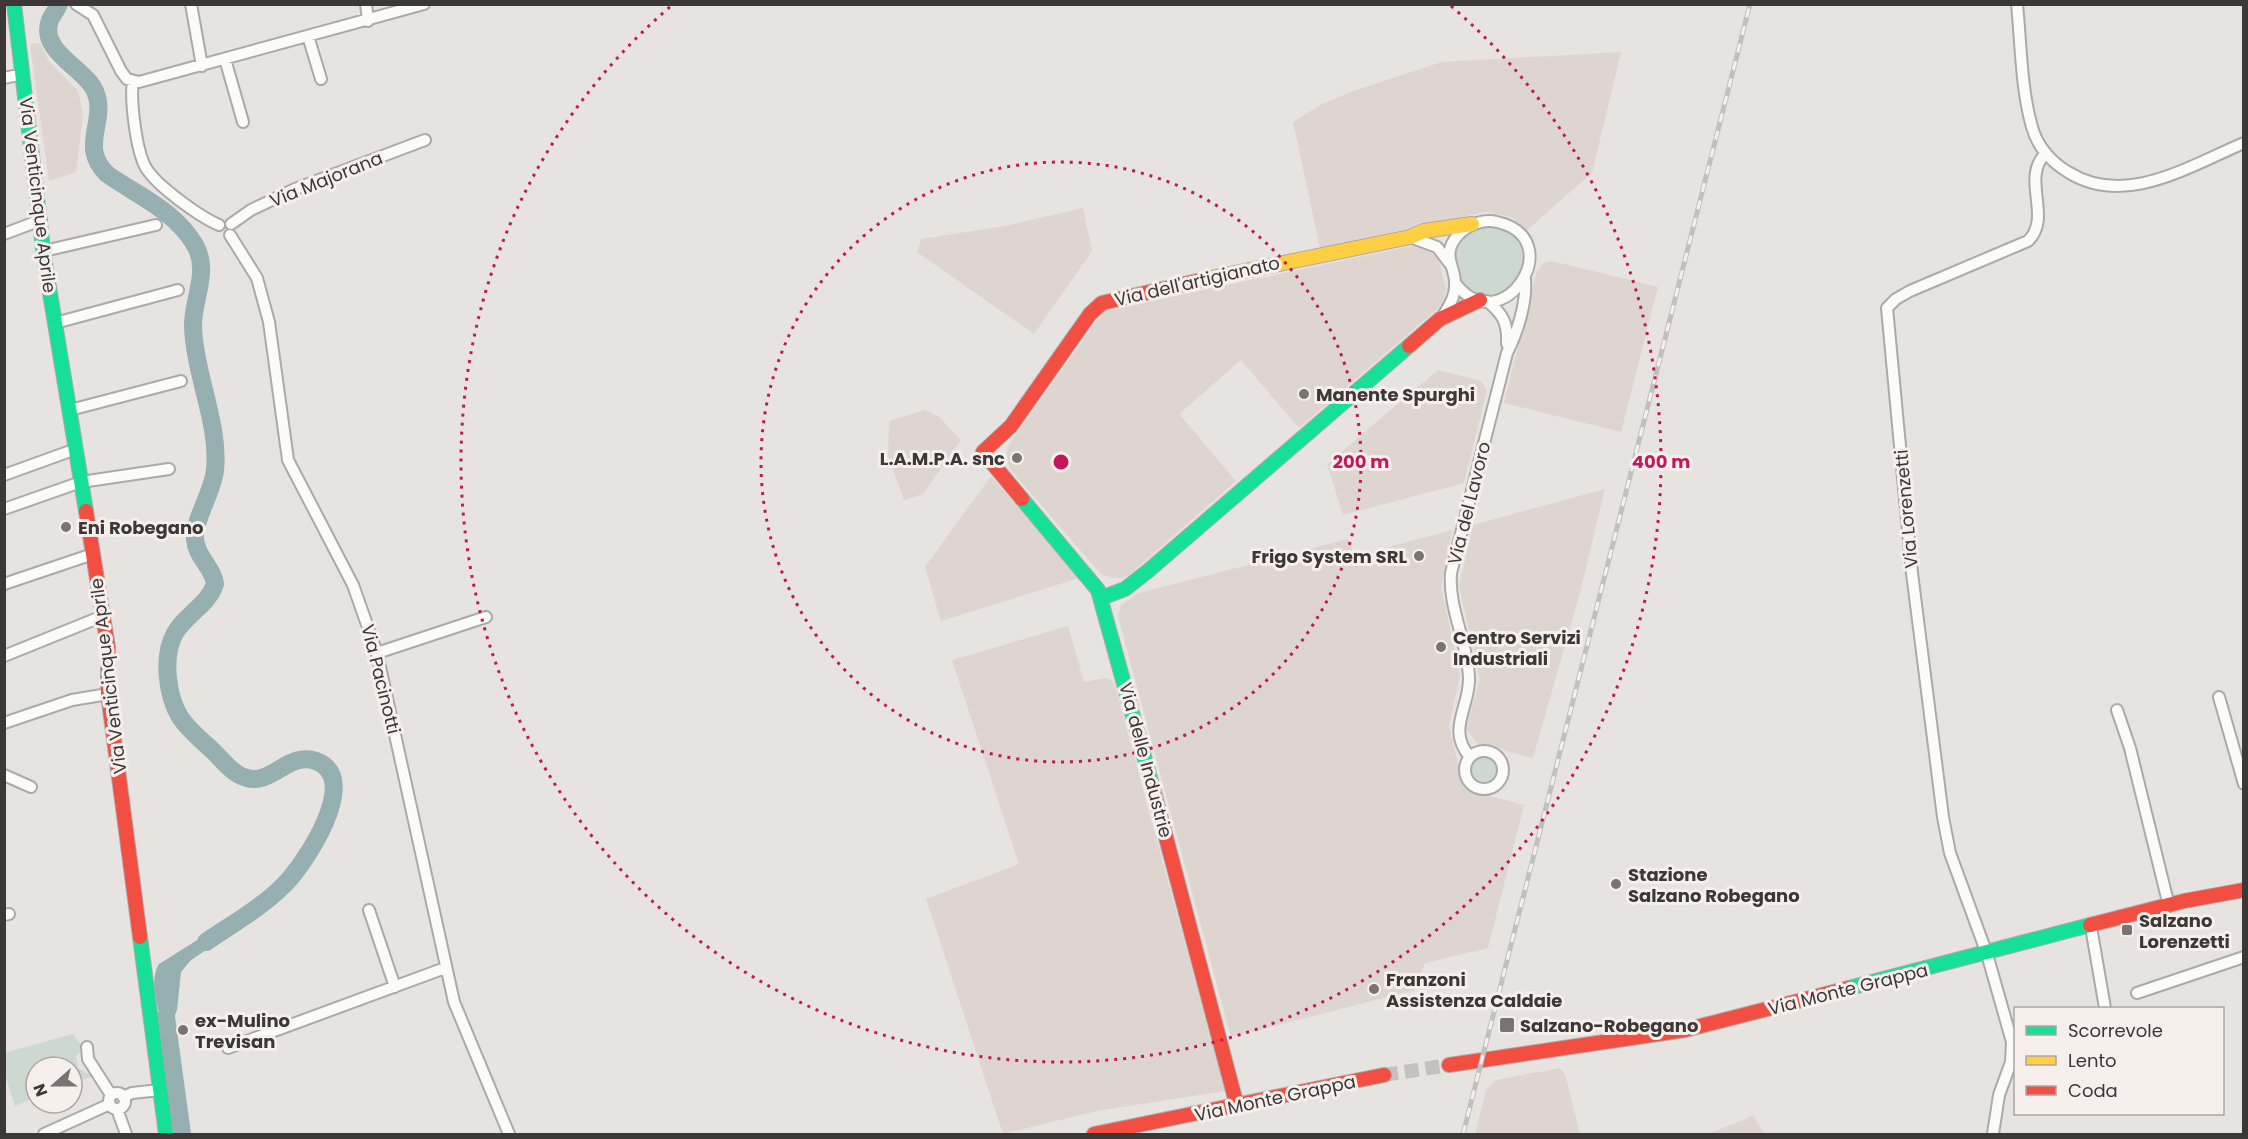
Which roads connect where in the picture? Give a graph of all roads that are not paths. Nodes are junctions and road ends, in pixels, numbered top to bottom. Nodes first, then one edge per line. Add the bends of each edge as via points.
1 (14, 4) edge
2 (76, 4) edge
3 (101, 4) edge
4 (191, 4) edge
5 (366, 4) edge
6 (424, 4) edge
7 (2017, 4) edge
8 (91, 13) junction
9 (368, 21) junction
10 (308, 36) junction
11 (225, 59) junction
12 (202, 66) junction
13 (23, 74) junction
14 (4, 78) edge
15 (321, 79) dead end
16 (134, 81) junction
17 (243, 122) dead end
18 (425, 140) dead end
19 (2244, 143) edge
20 (2046, 153) junction
21 (41, 220) junction
22 (1472, 224) junction
23 (156, 225) dead end
24 (230, 230) junction
25 (4, 234) edge
26 (1410, 237) junction
27 (44, 251) junction
28 (1450, 264) junction
29 (1525, 280) junction
30 (1456, 284) junction
31 (178, 290) dead end
32 (1483, 300) junction
33 (1440, 319) junction
34 (55, 323) junction
35 (1507, 353) junction
36 (180, 381) dead end
37 (70, 411) junction
38 (76, 449) junction
39 (983, 452) joint
40 (169, 469) dead end
41 (4, 475) edge
42 (81, 482) junction
43 (4, 509) edge
44 (93, 554) junction
45 (4, 584) edge
46 (1101, 598) junction
47 (103, 616) junction
48 (486, 617) dead end
49 (377, 652) junction
50 (4, 656) edge
51 (108, 694) junction
52 (2219, 697) dead end
53 (2117, 710) dead end
54 (4, 723) edge
55 (1470, 757) dead end
56 (4, 775) edge
57 (2244, 784) edge
58 (31, 787) dead end
59 (2244, 890) edge
60 (2169, 906) junction
61 (369, 910) dead end
62 (2091, 927) junction
63 (1987, 954) junction
64 (2244, 957) edge
65 (445, 969) junction
66 (395, 987) junction
67 (2137, 993) dead end
68 (2105, 1007) edge
69 (87, 1047) dead end
70 (228, 1048) dead end
71 (1449, 1065) tunnel mouth
72 (1384, 1075) tunnel mouth
73 (160, 1090) junction
74 (113, 1103) junction
75 (1237, 1106) junction
76 (44, 1134) edge
77 (126, 1134) edge
78 (166, 1134) edge
79 (509, 1134) edge
80 (1094, 1134) edge
81 (1993, 1134) edge

1 - 13 street, Via Venticinque Aprile
2 - 8 street
3 - 8 street
4 - 12 street
5 - 9 street
6 - 9 street
7 - 20 street via 2029,115
8 - 16 street via 114,61 127,79
9 - 10 street
10 - 11 street
10 - 15 street
11 - 12 street
11 - 17 street
12 - 16 street
13 - 14 street
13 - 21 street, Via Venticinque Aprile
16 - 24 street, Via Pacinotti via 131,97 145,166 202,216 219,225 221,236
18 - 24 street, Via Majorana via 295,189 251,210
19 - 20 street via 2166,176 2119,188 2080,179
20 - 63 street, Via Lorenzetti via 2040,159 2035,180 2038,226 2028,241 1910,291 1887,308 1912,573 1943,817 1950,853
21 - 25 street
21 - 27 street, Via Venticinque Aprile
22 - 26 street, Via dell'artigianato
22 - 28 street via 1455,239
22 - 29 street, Via dell'artigianato via 1494,221 1521,236 1530,260
23 - 27 street
24 - 49 street, Via Pacinotti via 257,278 269,322 288,460 353,585
26 - 28 street via 1437,247
26 - 39 street, Via dell'artigianato via 1102,303 1090,314 1011,426
27 - 34 street, Via Venticinque Aprile
28 - 30 street
29 - 32 street via 1508,297
29 - 35 street, Via del Lavoro
30 - 32 street via 1465,294
30 - 33 street
31 - 34 street
32 - 33 street
32 - 35 street, Via del Lavoro via 1504,318 1508,328
33 - 46 street via 1148,571 1125,589
34 - 37 street, Via Venticinque Aprile
35 - 55 street, Via del Lavoro via 1451,573 1469,678 1458,733
36 - 37 street
37 - 38 street, Via Venticinque Aprile
38 - 41 street
38 - 42 street, Via Venticinque Aprile
39 - 46 street, Via delle Industrie via 1088,574
40 - 42 street
42 - 43 street
42 - 44 street, Via Venticinque Aprile
44 - 45 street
44 - 47 street, Via Venticinque Aprile
46 - 75 street, Via delle Industrie
47 - 50 street
47 - 51 street, Via Venticinque Aprile via 108,647
48 - 49 street
49 - 65 street, Via Pacinotti
51 - 54 street via 72,700
51 - 73 street, Via Venticinque Aprile
52 - 57 street
53 - 60 street
56 - 58 street
59 - 60 street, Via Monte Grappa
60 - 62 street, Via Monte Grappa
61 - 66 street
62 - 63 street, Via Monte Grappa
62 - 68 street
63 - 71 street, Via Monte Grappa via 1685,1030
63 - 81 street via 2013,1052 1999,1095
64 - 67 street
65 - 66 street
65 - 79 street, Via Pacinotti via 454,1002
66 - 70 street
69 - 74 street via 88,1059
72 - 75 street, Via Monte Grappa
73 - 74 street via 132,1093 123,1097 124,1103
73 - 78 street, Via Venticinque Aprile
74 - 76 street
74 - 77 street
75 - 80 street, Via Monte Grappa

